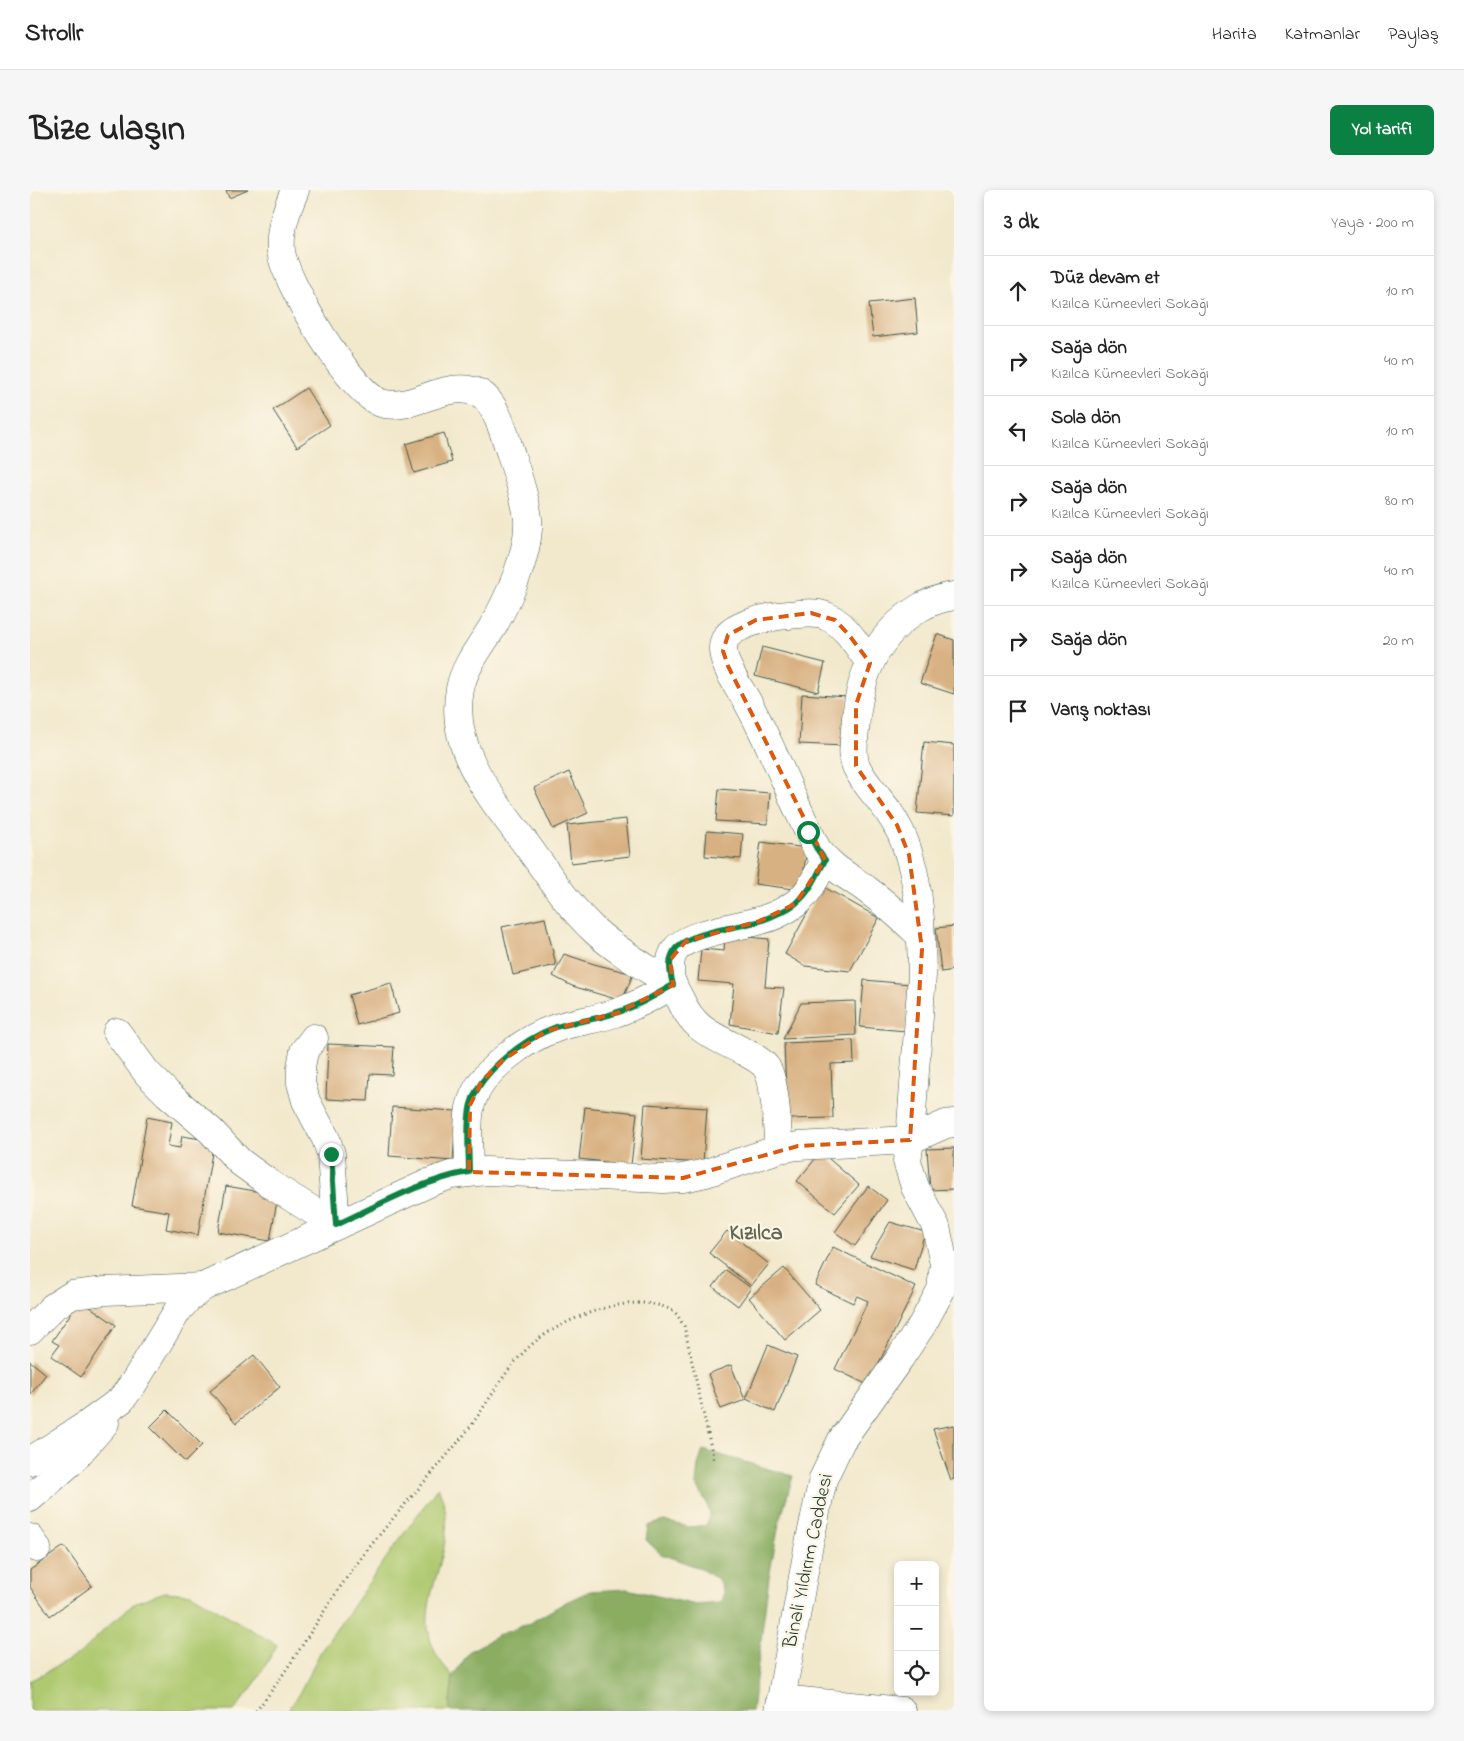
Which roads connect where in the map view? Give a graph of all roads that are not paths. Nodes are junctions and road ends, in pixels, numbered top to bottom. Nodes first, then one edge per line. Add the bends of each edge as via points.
1 (295, 190) edge
2 (954, 596) edge
3 (870, 663) junction
4 (825, 860) junction
5 (920, 935) junction
6 (673, 985) junction
7 (117, 1032) dead end
8 (314, 1038) dead end
9 (954, 1122) edge
10 (910, 1140) junction
11 (779, 1149) junction
12 (469, 1172) junction
13 (336, 1225) junction
14 (204, 1287) junction
15 (30, 1330) edge
16 (121, 1400) junction
17 (30, 1461) edge
18 (30, 1498) edge
19 (780, 1705) edge
20 (902, 1711) edge

1 - 6 street via 282,230 281,252 292,284 321,336 355,381 380,402 400,405 436,392 461,390 480,394 492,405 520,482 528,519 524,554 510,593 468,666 460,688 458,715 462,739 473,769 579,914 596,932
2 - 3 street, Binali Yıldırım Caddesi via 941,597 904,618 887,634
3 - 4 street via 835,620 825,615 811,613 756,620 740,627 724,641 723,651 733,679
3 - 5 street, Binali Yıldırım Caddesi via 856,705 856,766 897,825 909,854
4 - 5 street
4 - 6 street via 804,896 795,904 760,921 686,940 675,949 670,960
5 - 10 street, Binali Yıldırım Caddesi via 921,1006
6 - 11 street via 690,1018 700,1028 760,1061 768,1069
6 - 12 street via 617,1013 546,1031 491,1071 470,1105
7 - 13 street via 147,1073 212,1131 240,1162 272,1186
8 - 13 street via 304,1051 301,1083 331,1154
9 - 10 street
10 - 11 street
10 - 19 street, Binali Yıldırım Caddesi via 907,1161 915,1187 936,1227 944,1264 941,1290 900,1358 840,1441 823,1479
11 - 12 street via 683,1178
12 - 13 street via 431,1182
13 - 14 street
14 - 15 street via 104,1290 72,1295 52,1307
14 - 16 street via 178,1310
16 - 17 street
16 - 18 street via 90,1442
19 - 20 street

